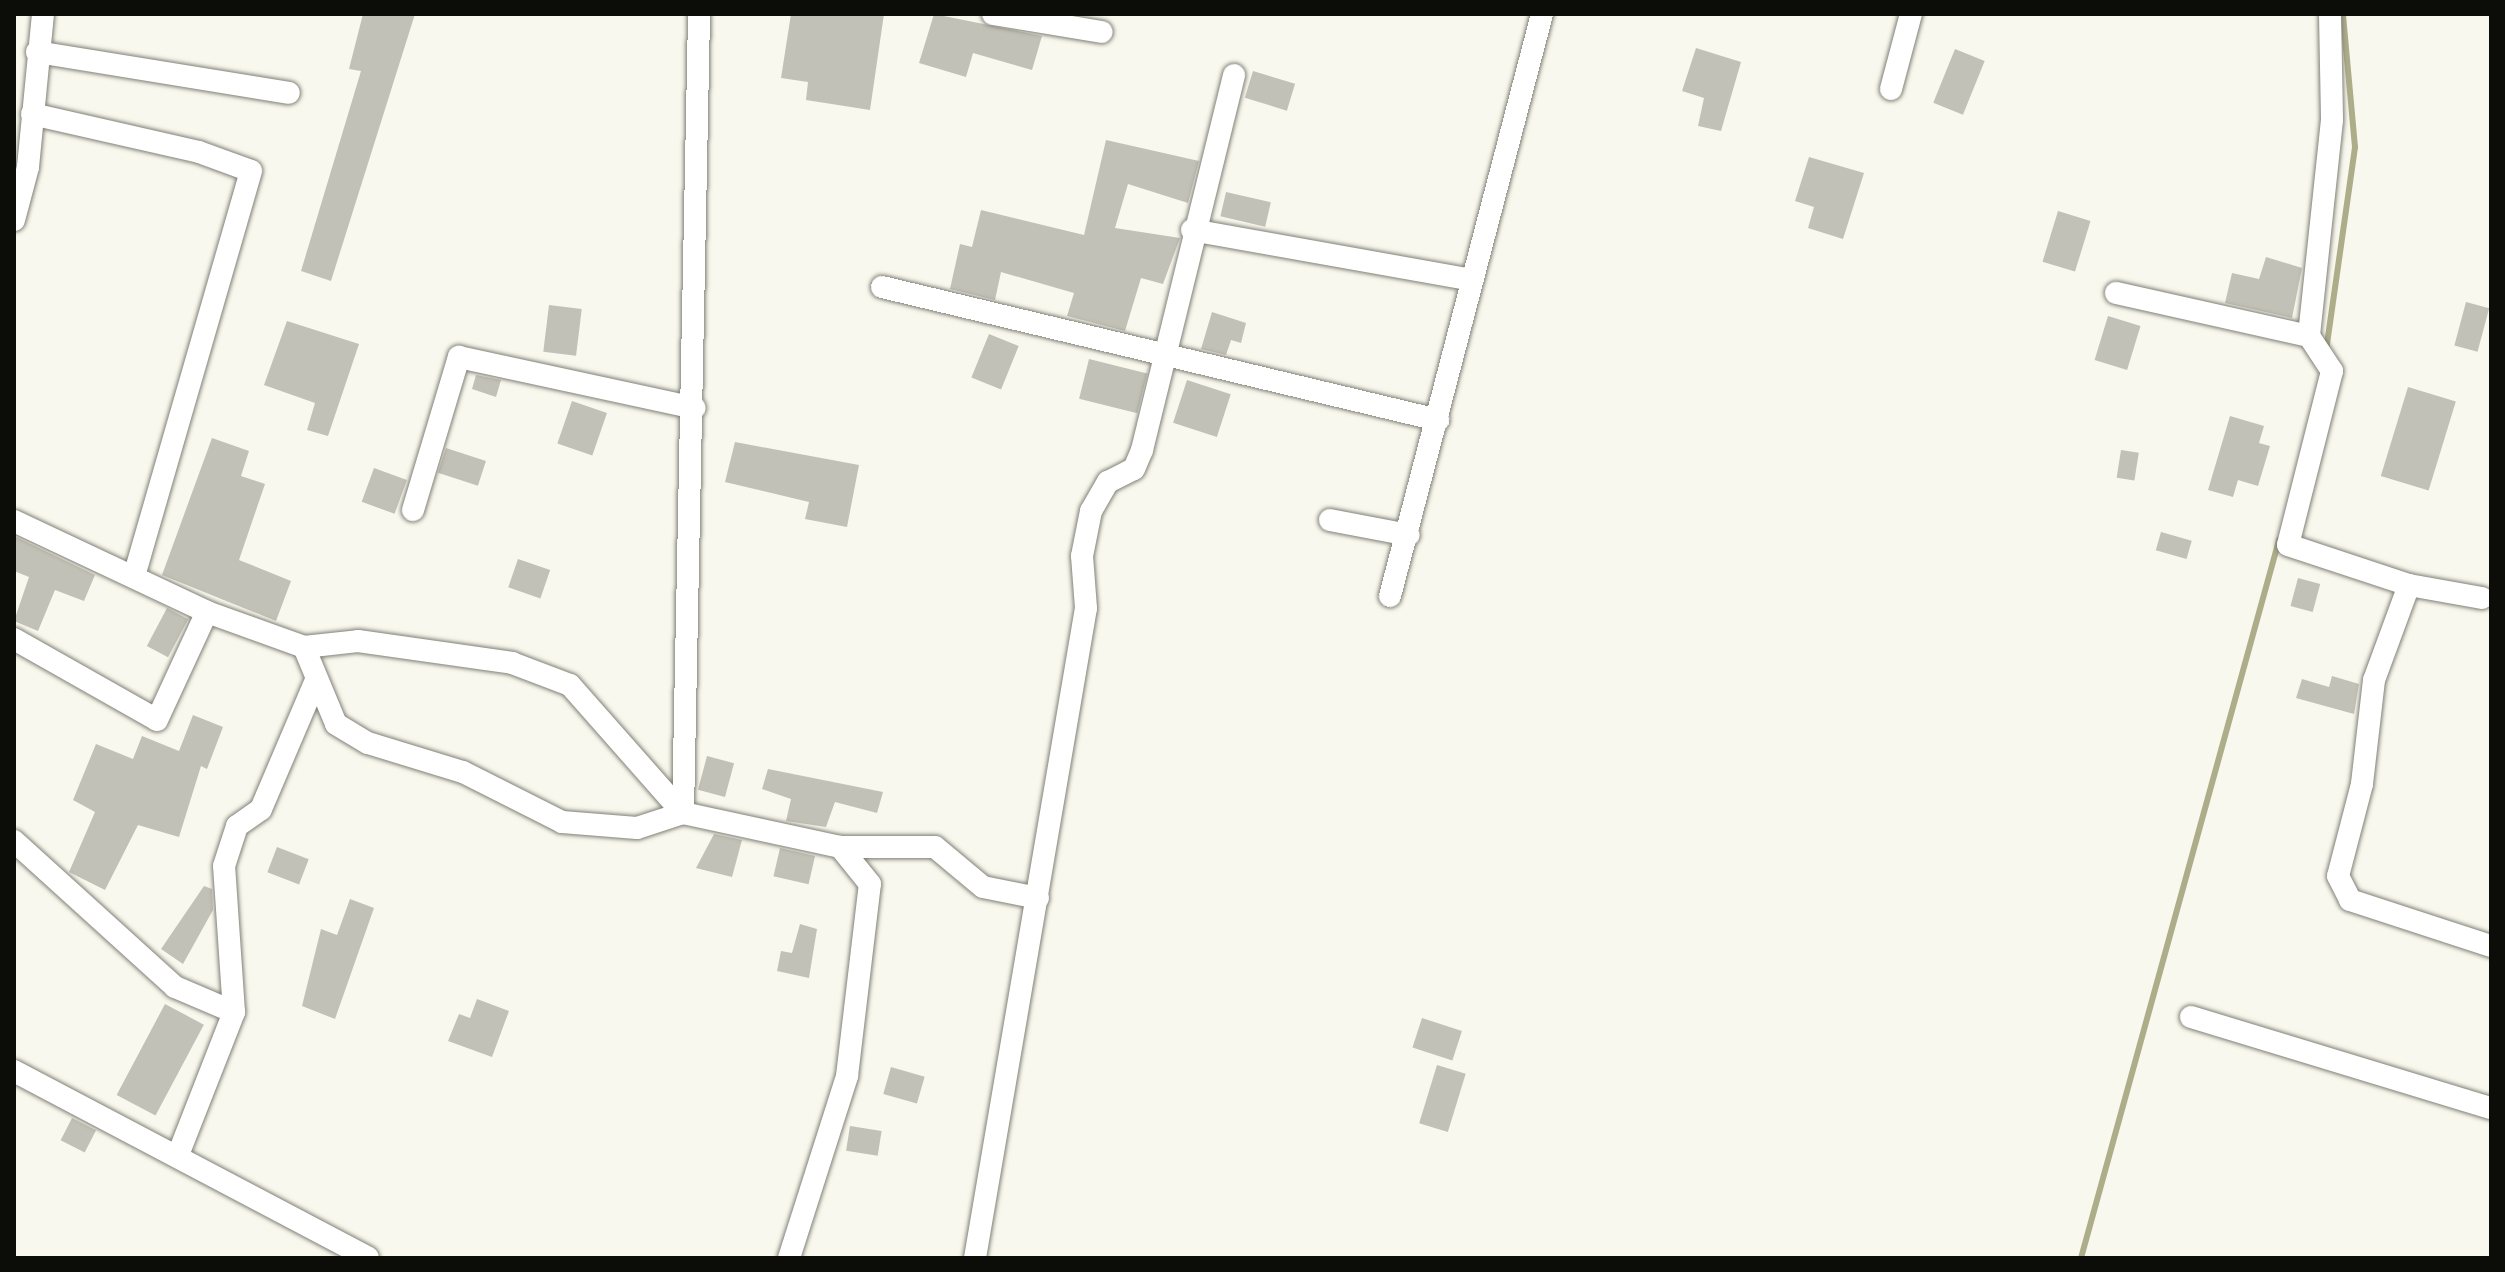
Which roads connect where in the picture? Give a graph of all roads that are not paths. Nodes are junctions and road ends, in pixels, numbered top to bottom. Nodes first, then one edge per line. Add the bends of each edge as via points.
1 (43, 14) edge
2 (699, 14) edge
3 (993, 14) edge
4 (1542, 14) edge
5 (1911, 14) edge
6 (2330, 17) edge
7 (1102, 32) dead end
8 (37, 52) junction
9 (1234, 75) dead end
10 (1891, 89) dead end
11 (289, 93) dead end
12 (32, 114) junction
13 (21, 166) edge
14 (14, 220) edge
15 (1192, 230) junction
16 (1472, 280) junction
17 (882, 287) dead end
18 (2116, 293) dead end
19 (2313, 342) junction
20 (1168, 360) junction
21 (695, 408) junction
22 (1438, 420) junction
23 (413, 510) dead end
24 (1330, 520) dead end
25 (14, 521) edge
26 (1409, 535) junction
27 (134, 576) junction
28 (2409, 585) junction
29 (1390, 596) dead end
30 (2482, 598) dead end
31 (207, 612) junction
32 (14, 639) edge
33 (304, 647) junction
34 (316, 680) junction
35 (683, 813) junction
36 (14, 841) edge
37 (840, 847) junction
38 (1038, 898) junction
39 (2491, 946) edge
40 (234, 1012) junction
41 (2191, 1017) dead end
42 (14, 1071) edge
43 (2491, 1108) edge
44 (178, 1155) junction
45 (368, 1258) edge
46 (789, 1258) edge
47 (975, 1258) edge

1 - 8 street
2 - 21 street
3 - 7 street
4 - 16 street
5 - 10 street
6 - 19 street via 2332,120
8 - 11 street
8 - 12 street
9 - 15 street
12 - 13 street
12 - 27 street via 199,152 251,171
13 - 14 street
15 - 16 street
15 - 20 street
16 - 22 street
17 - 20 street
18 - 19 street
19 - 28 street via 2331,370 2288,545
20 - 22 street
20 - 38 street via 1134,469 1108,482 1091,511 1082,556 1086,608
21 - 23 street via 459,357
21 - 35 street
22 - 26 street
24 - 26 street
25 - 27 street
26 - 29 street
27 - 31 street
28 - 30 street
28 - 39 street via 2374,680 2362,784 2338,876 2350,900
31 - 32 street via 157,720
31 - 33 street
33 - 34 street
33 - 35 street via 358,641 497,661 570,685
34 - 35 street via 336,724 368,743 463,772 562,822 637,828
34 - 40 street via 261,809 237,826 224,866
35 - 37 street
36 - 40 street via 175,987
37 - 38 street via 935,847 983,887
37 - 46 street via 870,884 847,1076
38 - 47 street
40 - 44 street
41 - 43 street
42 - 44 street
44 - 45 street

